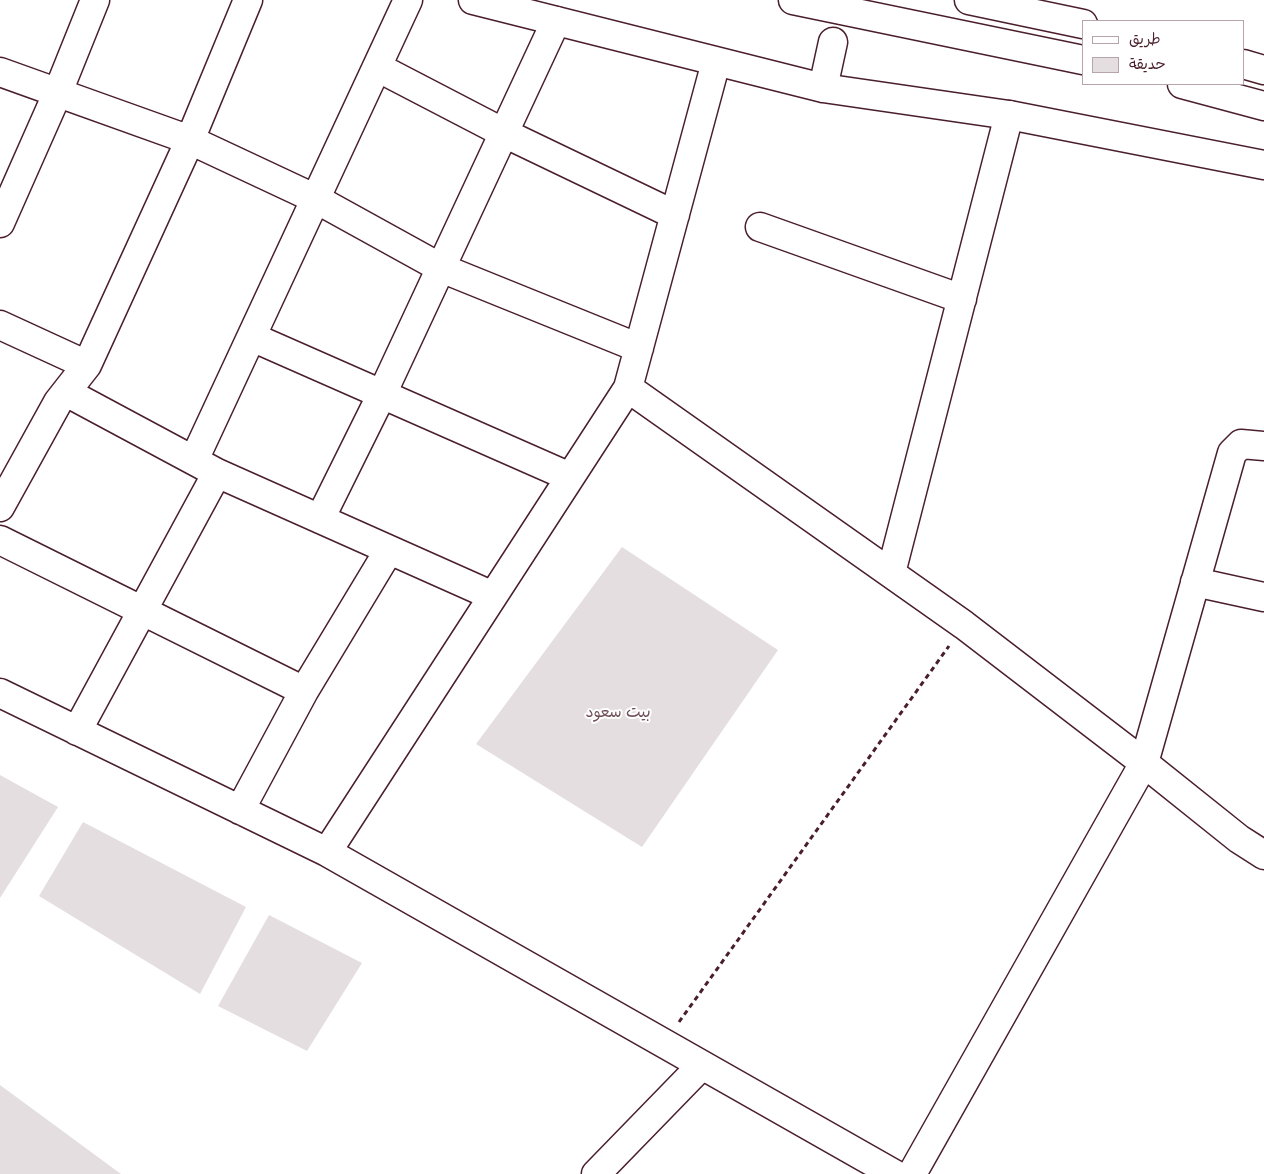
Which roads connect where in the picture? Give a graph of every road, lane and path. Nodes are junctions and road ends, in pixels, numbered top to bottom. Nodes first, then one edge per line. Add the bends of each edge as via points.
1 (95, 0) edge
2 (248, 0) edge
3 (408, 0) edge
4 (473, 0) edge
5 (793, 0) edge
6 (969, 0) edge
7 (556, 21) junction
8 (1082, 24) edge
9 (833, 42) dead end
10 (1082, 60) edge
11 (716, 62) junction
12 (1244, 64) edge
13 (377, 68) junction
14 (1264, 70) edge
15 (0, 72) edge
16 (1186, 85) edge
17 (822, 88) junction
18 (58, 92) junction
19 (1264, 106) edge
20 (1009, 116) junction
21 (504, 133) junction
22 (190, 140) junction
23 (1264, 165) edge
24 (316, 199) junction
25 (675, 215) junction
26 (0, 223) edge
27 (760, 227) dead end
28 (441, 268) junction
29 (962, 299) junction
30 (0, 325) edge
31 (252, 337) junction
32 (639, 348) junction
33 (87, 365) junction
34 (628, 388) junction
35 (66, 392) junction
36 (382, 394) junction
37 (1264, 446) edge
38 (205, 466) junction
39 (570, 477) junction
40 (0, 507) edge
41 (320, 519) junction
42 (0, 540) edge
43 (389, 550) junction
44 (891, 573) junction
45 (1195, 582) junction
46 (493, 596) junction
47 (1264, 597) edge
48 (142, 610) junction
49 (964, 625) junction
50 (304, 691) junction
51 (0, 693) edge
52 (77, 731) junction
53 (1144, 763) junction
54 (240, 810) junction
55 (327, 852) junction
56 (1264, 855) edge
57 (664, 1043) junction
58 (702, 1066) junction
59 (596, 1174) edge
60 (894, 1174) edge
61 (912, 1174) edge

1 - 18 main road
2 - 22 main road
3 - 13 main road
4 - 7 main road
5 - 10 main road
6 - 8 main road
7 - 11 main road
7 - 21 main road
9 - 17 main road
11 - 17 main road
11 - 25 main road
12 - 14 main road
13 - 21 main road
13 - 24 main road
15 - 18 main road
16 - 19 main road
17 - 20 main road
18 - 22 main road
18 - 26 main road
20 - 23 main road
20 - 29 main road
21 - 25 main road
21 - 28 main road
22 - 24 main road
22 - 33 main road
24 - 28 main road
24 - 31 main road
25 - 32 main road
27 - 29 main road
28 - 32 main road
28 - 36 main road
29 - 44 main road
30 - 33 main road
31 - 36 main road
31 - 38 main road
32 - 34 main road
33 - 35 main road
34 - 39 main road
34 - 44 main road
35 - 38 main road
35 - 40 main road
36 - 39 main road
36 - 41 main road
37 - 45 main road via 1241,444 1232,454
38 - 41 main road
38 - 48 main road
39 - 46 main road
41 - 43 main road
42 - 48 main road
43 - 46 main road
43 - 50 main road
44 - 49 main road
45 - 47 main road
45 - 53 main road
46 - 55 main road
48 - 50 main road
48 - 52 main road
49 - 53 main road
49 - 57 path
50 - 54 main road
51 - 52 main road
52 - 54 main road
53 - 56 main road via 1239,839
53 - 61 main road
54 - 55 main road
55 - 57 main road
57 - 58 main road
58 - 59 main road
58 - 60 main road

